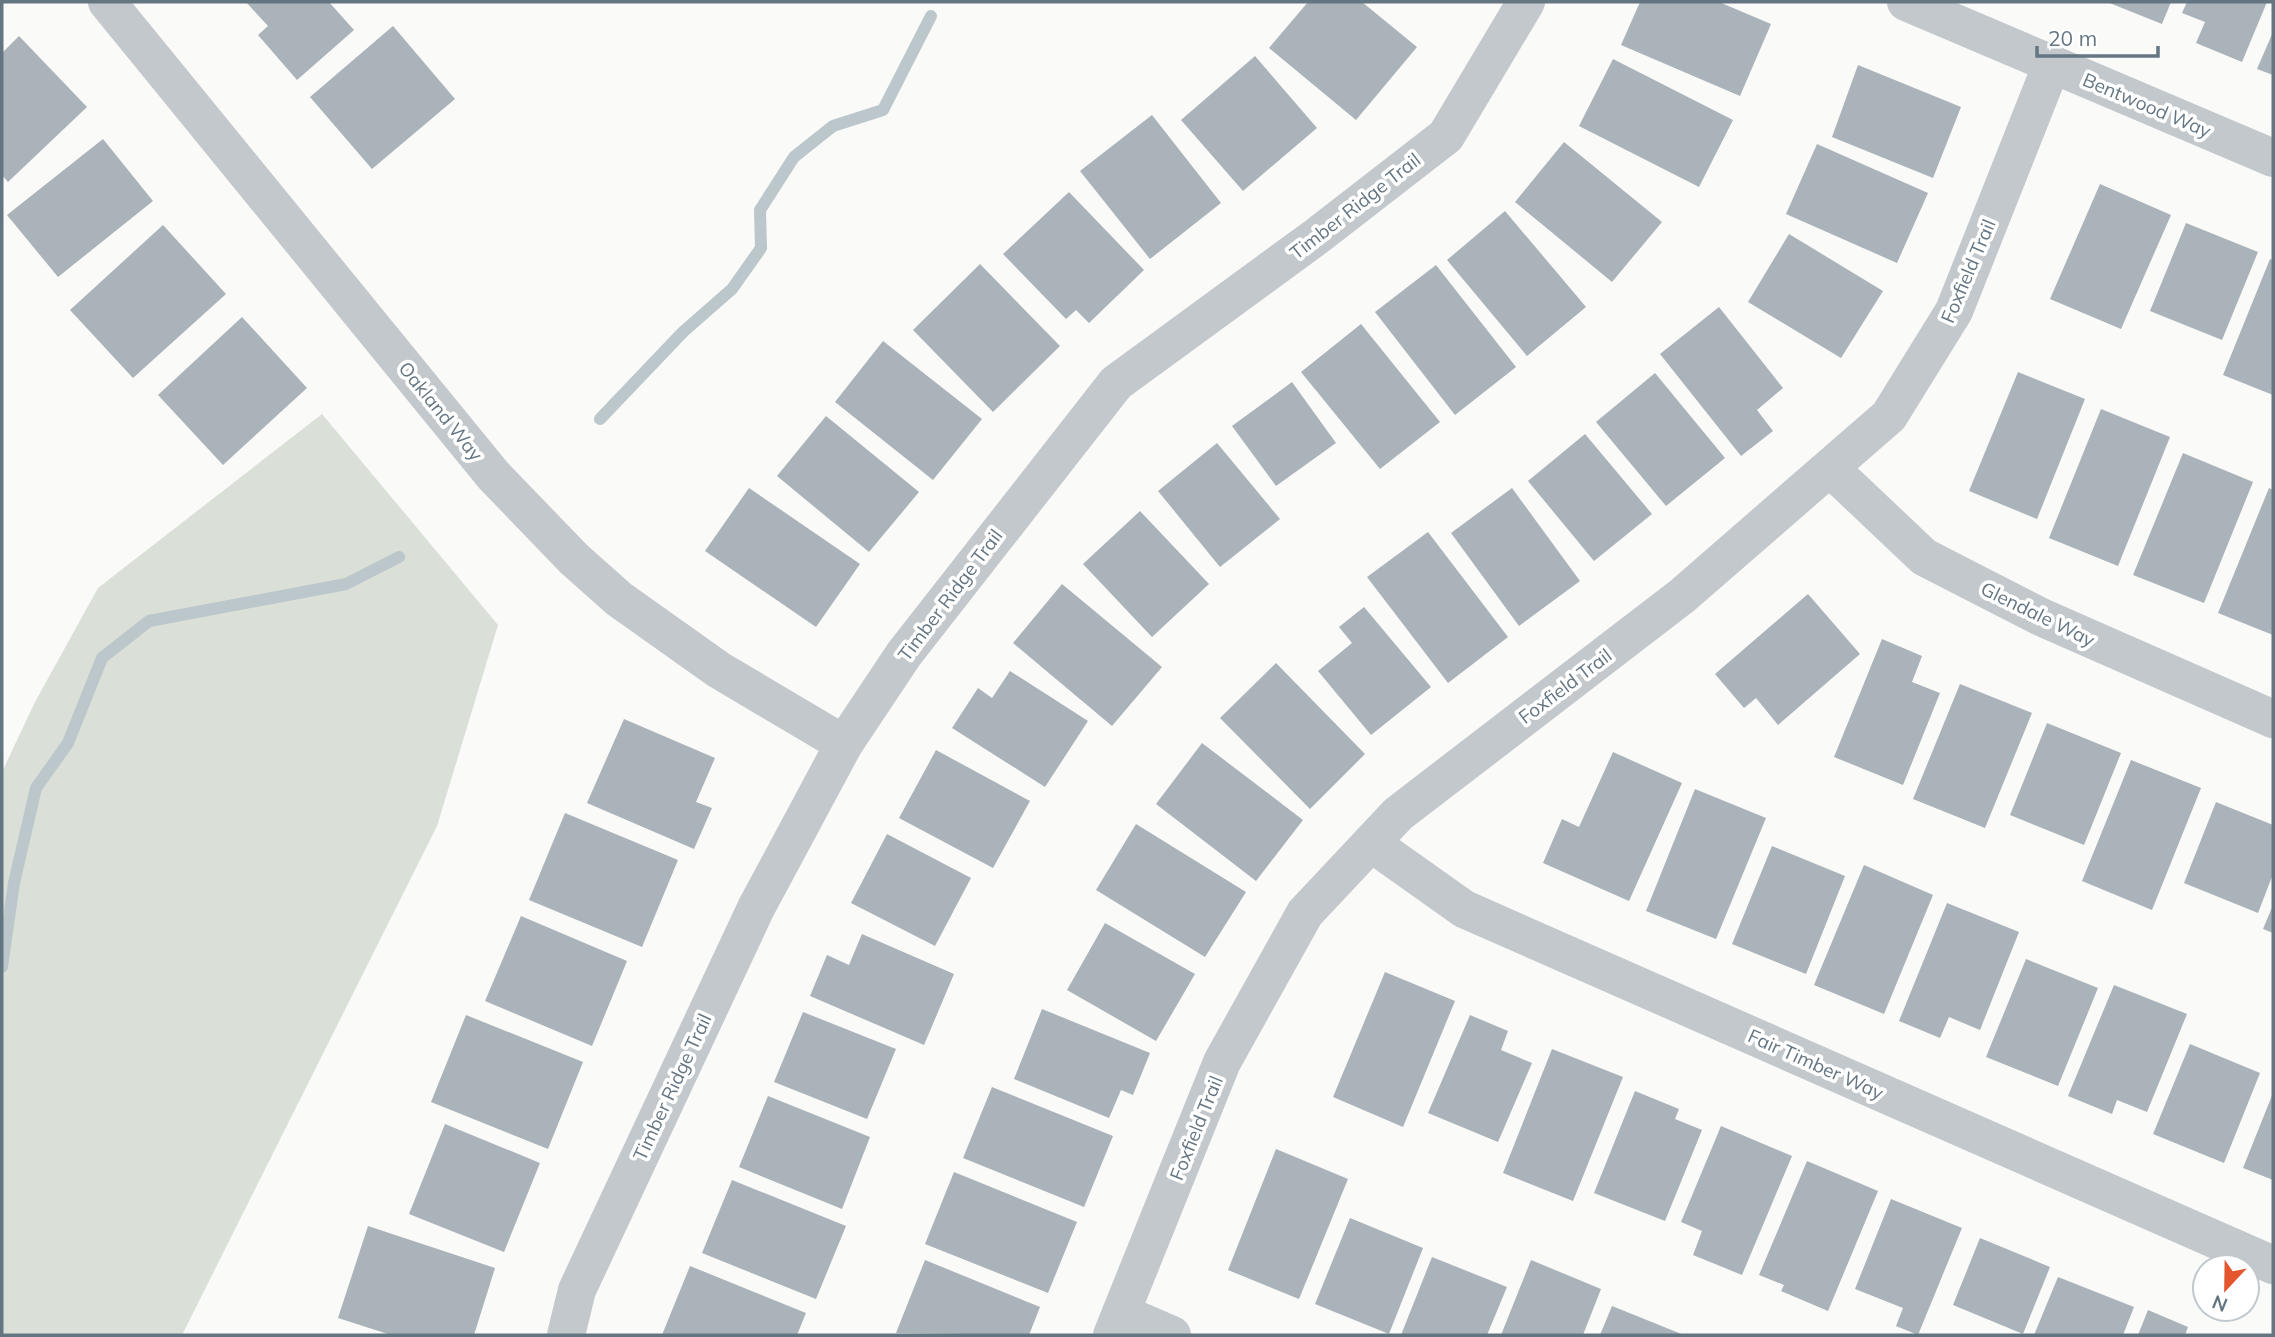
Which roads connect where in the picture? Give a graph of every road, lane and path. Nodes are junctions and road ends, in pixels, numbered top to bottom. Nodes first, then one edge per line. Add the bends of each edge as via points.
1 (107, 2) edge
2 (1526, 2) edge
3 (1906, 2) edge
4 (2052, 64) junction
5 (2273, 158) edge
6 (1830, 468) junction
7 (2273, 719) edge
8 (844, 744) junction
9 (1371, 843) junction
10 (2273, 1265) edge
11 (1116, 1324) edge
12 (566, 1335) edge
13 (1172, 1335) edge

1 - 8 street, Oakland Way via 493,475 574,559 619,599 719,670
2 - 8 street, Timber Ridge Trail via 1446,136 1116,383 904,654
3 - 4 street, Bentwood Way
4 - 5 street, Bentwood Way
4 - 6 street, Foxfield Trail via 1954,312 1889,416
6 - 7 street, Glendale Way via 1924,557 2041,617
6 - 9 street, Foxfield Trail via 1682,596 1398,814
8 - 12 street, Timber Ridge Trail via 756,908 577,1290
9 - 10 street, Fair Timber Way via 1464,909
9 - 11 street, Foxfield Trail via 1305,913 1222,1062
11 - 13 street

